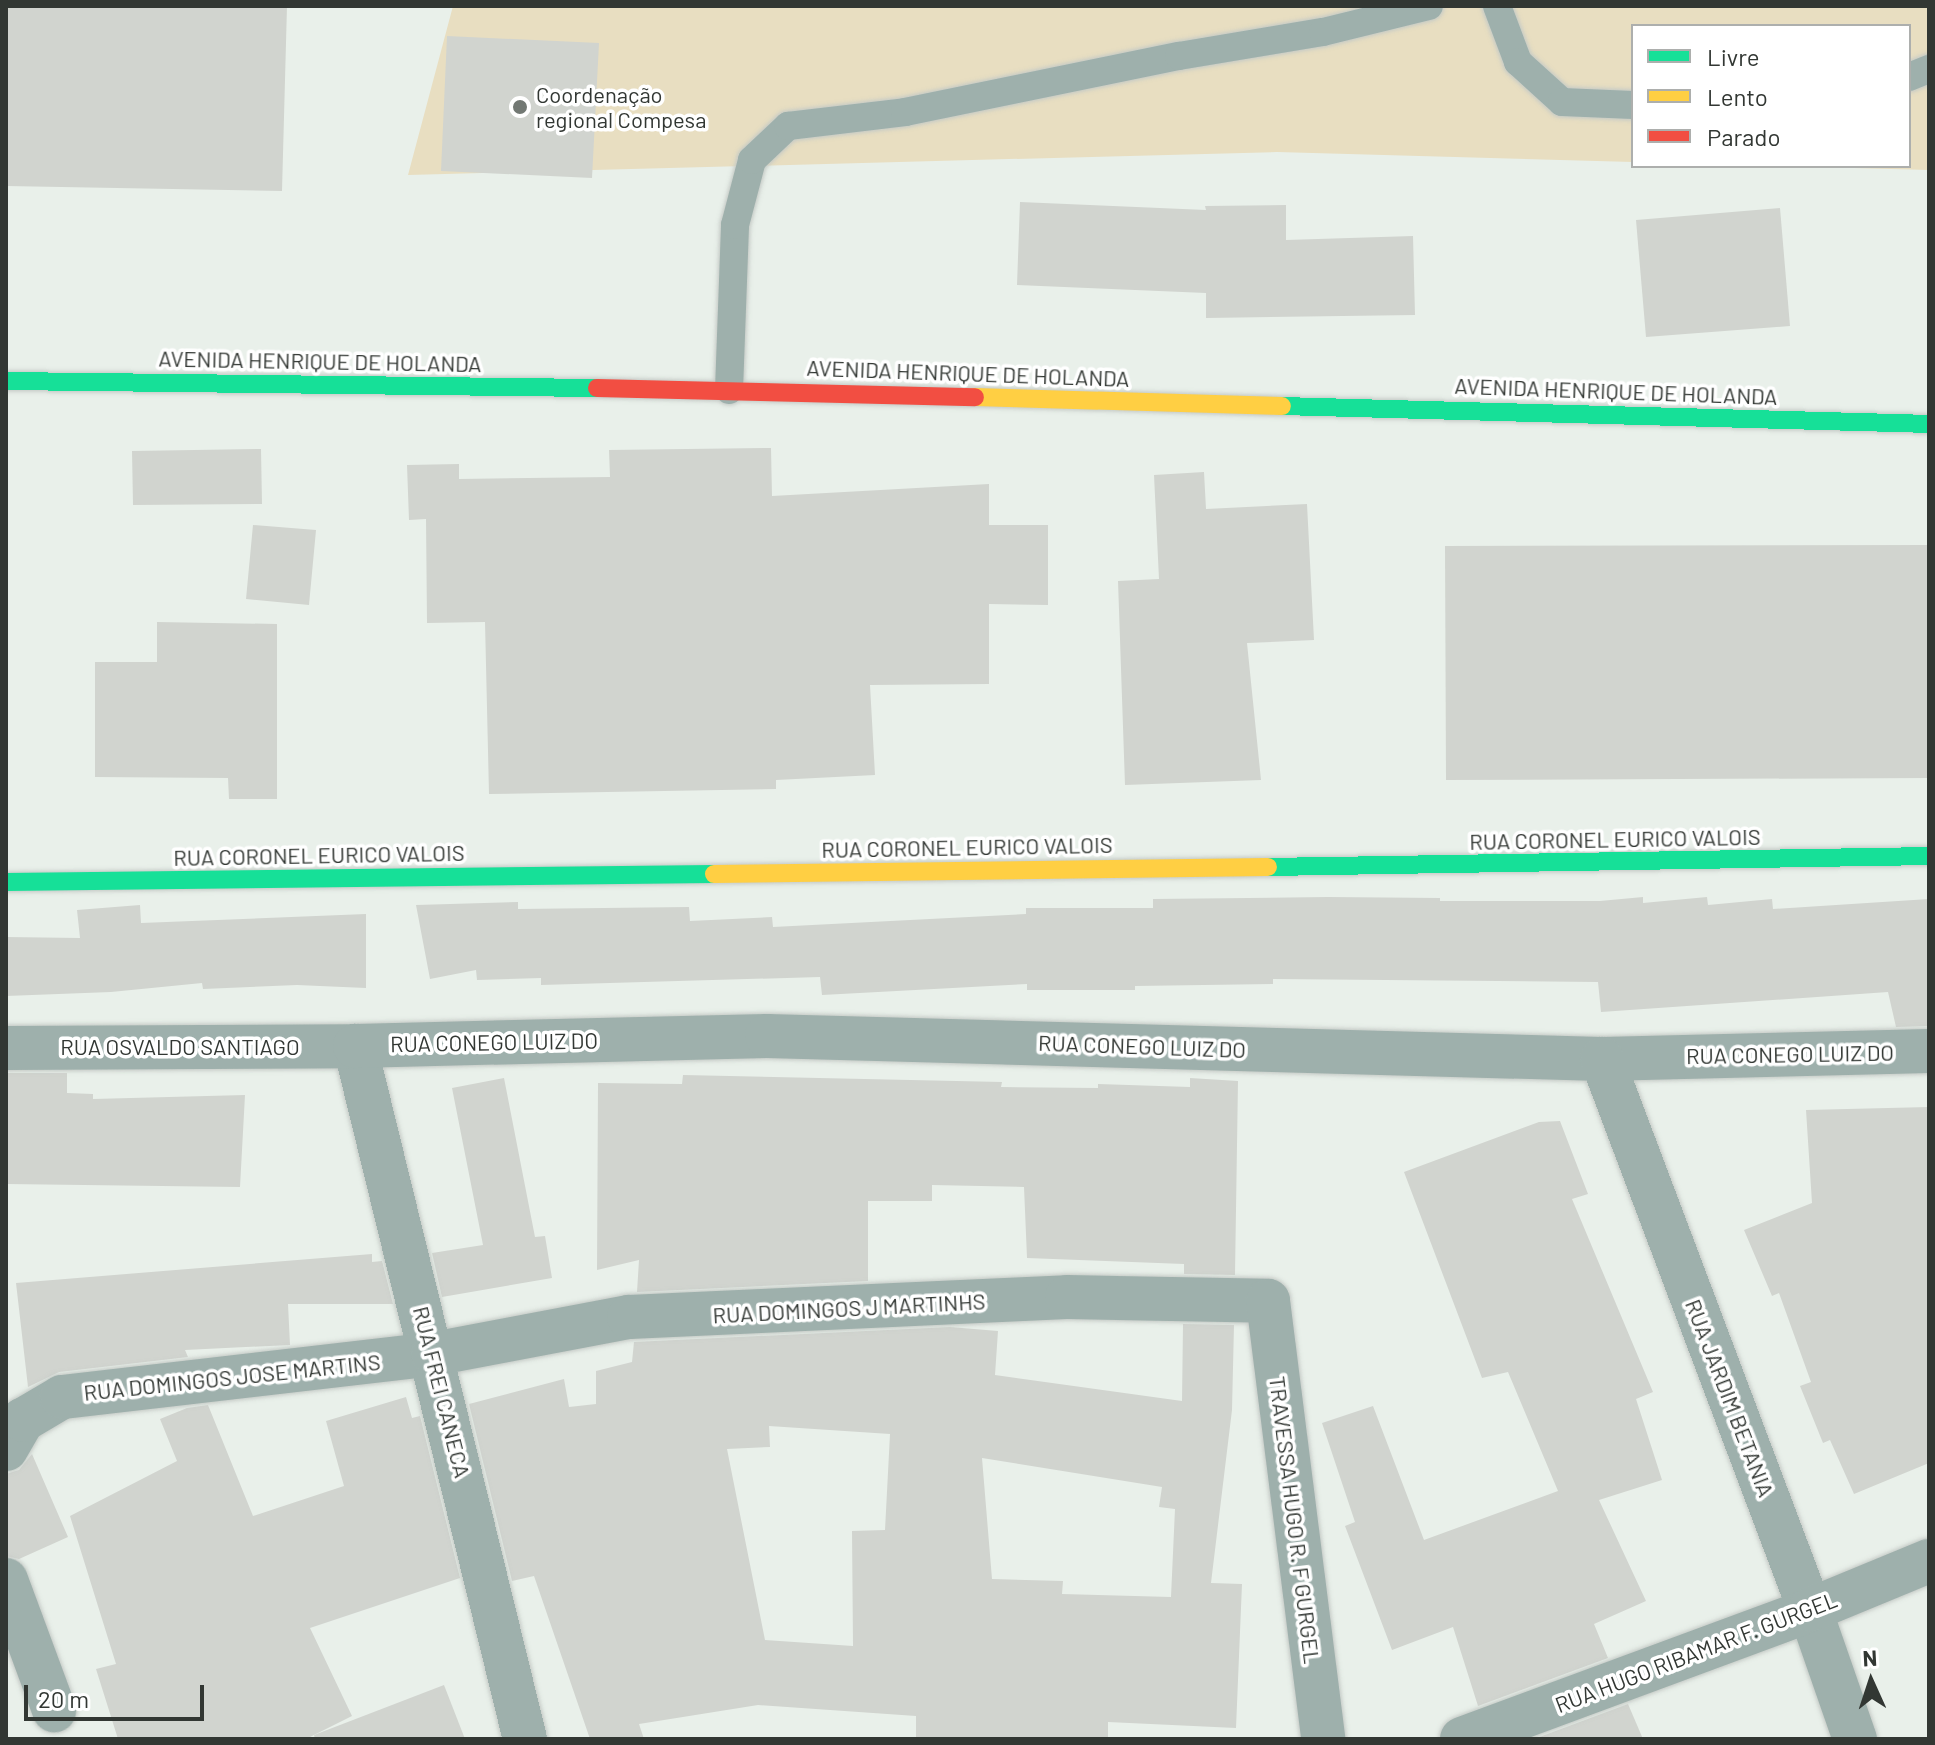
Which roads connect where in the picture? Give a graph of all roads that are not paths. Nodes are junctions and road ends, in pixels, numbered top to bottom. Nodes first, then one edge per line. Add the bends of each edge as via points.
1 (1429, 6) edge
2 (1497, 6) edge
3 (1631, 105) edge
4 (6, 381) edge
5 (729, 390) junction
6 (1929, 424) edge
7 (1929, 856) edge
8 (6, 882) edge
9 (355, 1046) junction
10 (6, 1048) edge
11 (1929, 1051) edge
12 (1602, 1059) junction
13 (1268, 1301) joint
14 (433, 1354) junction
15 (6, 1449) edge
16 (1929, 1561) edge
17 (6, 1580) edge
18 (1810, 1610) junction
19 (54, 1710) dead end
20 (525, 1739) edge
21 (1323, 1739) edge
22 (1462, 1739) edge
23 (1855, 1739) edge

1 - 5 lane via 1323,32 905,112 788,126 752,160 735,225
2 - 3 lane via 1518,62 1562,102
4 - 5 main road, AVENIDA HENRIQUE DE HOLANDA
5 - 6 main road, AVENIDA HENRIQUE DE HOLANDA
7 - 8 main road, RUA CORONEL EURICO VALOIS
9 - 10 street, RUA OSVALDO SANTIAGO
9 - 12 street, RUA CONEGO LUIZ DO via 767,1036
9 - 14 street, RUA FREI CANECA
11 - 12 street, RUA CONEGO LUIZ DO
12 - 18 street, RUA JARDIM BETANIA
13 - 14 street, RUA DOMINGOS J MARTINHS via 1067,1297 629,1317
13 - 21 street, TRAVESSA HUGO R. F GURGEL
14 - 15 street, RUA DOMINGOS JOSE MARTINS via 62,1397 23,1420
14 - 20 street, RUA FREI CANECA
16 - 18 street, RUA HUGO RIBAMAR F. GURGEL
17 - 19 street
18 - 22 street, RUA HUGO RIBAMAR F. GURGEL
18 - 23 street, RUA JARDIM BETANIA

